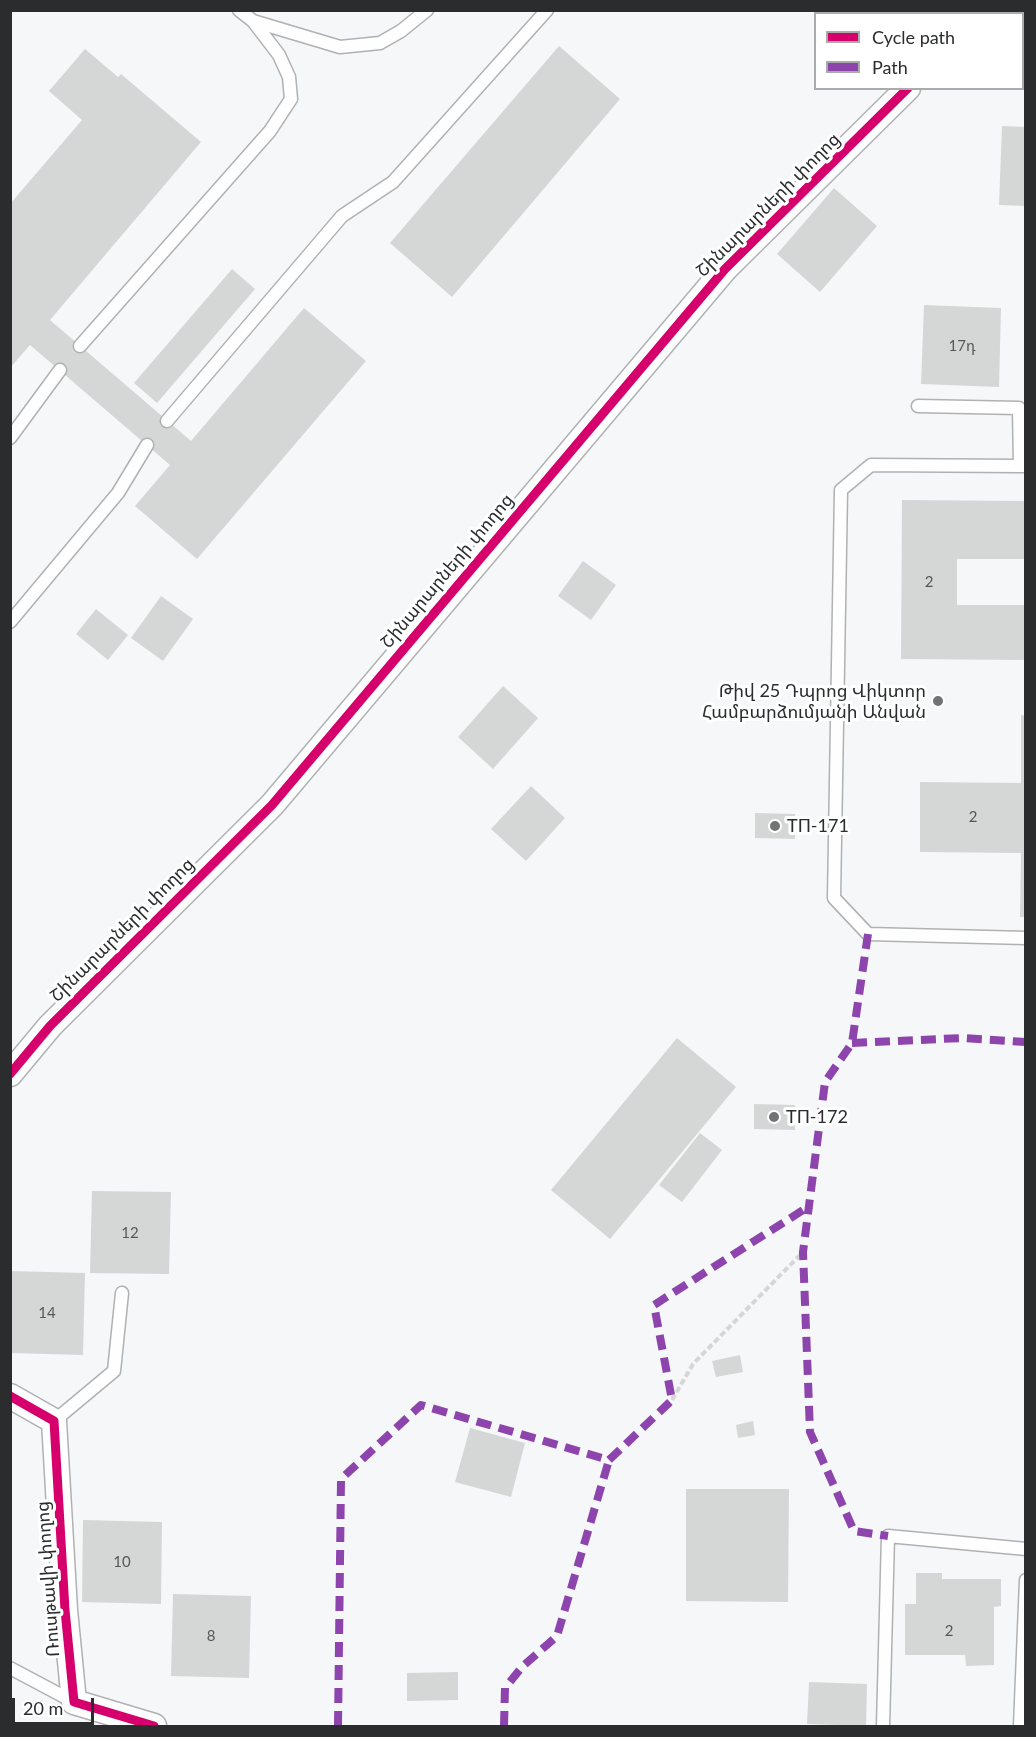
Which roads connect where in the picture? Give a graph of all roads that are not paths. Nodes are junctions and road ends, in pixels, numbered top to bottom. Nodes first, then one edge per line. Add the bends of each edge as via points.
1 (238, 10) edge
2 (427, 10) edge
3 (546, 10) edge
4 (254, 21) junction
5 (906, 90) edge
6 (80, 346) dead end
7 (60, 370) dead end
8 (918, 406) dead end
9 (167, 421) dead end
10 (10, 438) edge
11 (147, 445) dead end
12 (1023, 466) edge
13 (10, 622) edge
14 (1026, 938) edge
15 (10, 1074) edge
16 (122, 1293) dead end
17 (10, 1396) edge
18 (54, 1421) junction
19 (1026, 1549) edge
20 (1026, 1580) edge
21 (10, 1668) edge
22 (74, 1702) junction
23 (154, 1726) edge
24 (883, 1726) edge
25 (1020, 1726) edge

1 - 4 lane
2 - 4 lane via 380,43 340,47
3 - 9 lane via 393,182 342,216
4 - 6 lane via 279,55 289,77 291,99 270,131
5 - 15 street, Շինարարների փողոց via 725,269 272,804 50,1026
7 - 10 lane
8 - 12 lane via 1019,408
11 - 13 lane via 118,493
12 - 14 lane via 871,465 841,489 834,898 868,934
16 - 18 lane via 114,1371
17 - 18 street
18 - 22 street, Ռուսթավի փողոց via 64,1610
19 - 24 lane via 888,1536
20 - 25 lane
21 - 22 lane
22 - 23 street

